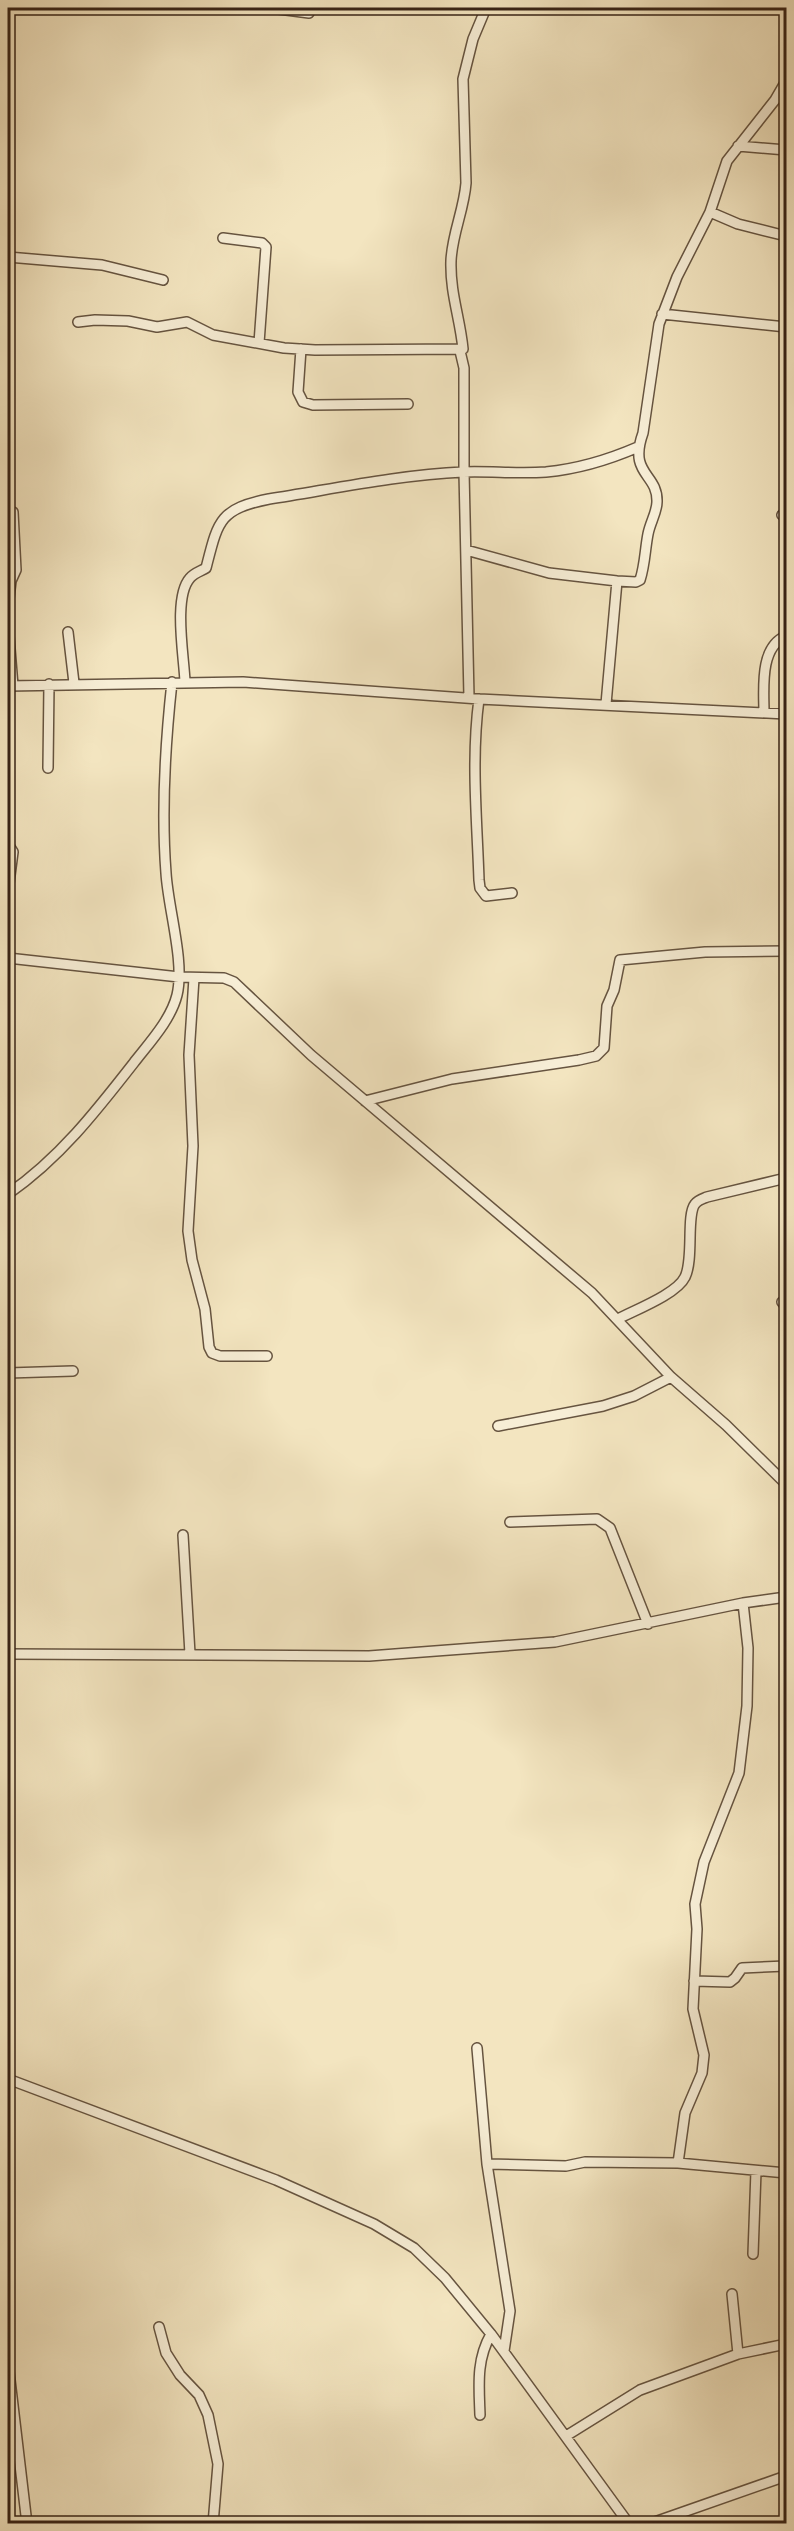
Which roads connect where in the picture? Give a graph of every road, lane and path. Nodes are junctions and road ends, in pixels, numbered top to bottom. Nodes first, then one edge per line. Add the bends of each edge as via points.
1 (271, 8) edge
2 (486, 8) edge
3 (309, 13) dead end
4 (786, 81) edge
5 (775, 100) junction
6 (786, 100) edge
7 (738, 146) junction
8 (786, 150) edge
9 (710, 212) junction
10 (786, 236) edge
11 (223, 238) dead end
12 (8, 257) edge
13 (163, 279) dead end
14 (662, 314) junction
15 (78, 322) dead end
16 (786, 327) edge
17 (260, 343) junction
18 (301, 349) junction
19 (463, 349) junction
20 (408, 404) dead end
21 (638, 447) junction
22 (464, 472) junction
23 (13, 512) dead end
24 (466, 550) junction
25 (617, 581) junction
26 (8, 608) edge
27 (8, 624) edge
28 (68, 632) dead end
29 (786, 636) edge
30 (172, 682) junction
31 (185, 682) junction
32 (74, 683) junction
33 (49, 684) junction
34 (10, 686) edge
35 (474, 698) junction
36 (606, 704) junction
37 (764, 713) junction
38 (786, 714) edge
39 (48, 768) dead end
40 (8, 843) edge
41 (8, 891) edge
42 (512, 893) dead end
43 (786, 951) edge
44 (8, 958) edge
45 (179, 976) junction
46 (194, 978) junction
47 (365, 1101) junction
48 (786, 1178) edge
49 (8, 1194) edge
50 (618, 1319) junction
51 (267, 1356) dead end
52 (73, 1371) dead end
53 (8, 1373) edge
54 (671, 1377) junction
55 (498, 1426) dead end
56 (784, 1477) edge
57 (510, 1522) dead end
58 (183, 1535) dead end
59 (786, 1597) edge
60 (743, 1603) junction
61 (648, 1624) junction
62 (8, 1654) edge
63 (190, 1654) junction
64 (786, 1966) edge
65 (694, 1981) junction
66 (477, 2048) dead end
67 (8, 2079) edge
68 (678, 2163) junction
69 (488, 2164) junction
70 (756, 2170) junction
71 (786, 2173) edge
72 (753, 2254) dead end
73 (732, 2294) dead end
74 (159, 2327) dead end
75 (491, 2334) junction
76 (786, 2344) edge
77 (504, 2351) junction
78 (738, 2354) junction
79 (8, 2363) edge
80 (480, 2415) dead end
81 (566, 2436) junction
82 (786, 2476) edge
83 (27, 2523) edge
84 (213, 2523) edge
85 (629, 2523) edge
86 (649, 2523) edge

1 - 3 street
2 - 19 street via 463,80 466,183 451,260 452,297
4 - 5 street
5 - 6 street
5 - 7 street
7 - 8 street
7 - 9 street via 727,160
9 - 10 street via 738,224
9 - 14 street
11 - 17 street via 258,242 266,247
12 - 13 street via 102,265
14 - 16 street
14 - 21 street
15 - 17 street via 128,321 157,327 188,322 213,335
17 - 18 street
18 - 19 street
18 - 20 street via 298,392 303,402
19 - 22 street via 460,351 464,368
21 - 22 street via 563,470
21 - 25 street via 639,461 656,493 657,507 640,580
22 - 24 street
22 - 31 street via 327,489 248,503 228,512 206,568 192,576 183,591
23 - 26 street via 16,570
24 - 25 street via 549,573
24 - 35 street
25 - 36 street
27 - 34 street
28 - 32 street
29 - 37 street via 769,653
30 - 31 street
30 - 32 street
30 - 45 street via 164,747 162,821
31 - 35 street via 255,682
32 - 33 street
33 - 34 street
33 - 39 street
35 - 36 street
35 - 42 street via 480,888 486,896
36 - 37 street
37 - 38 street
40 - 41 street via 13,852
43 - 47 street via 705,952 620,960 607,1006 604,1048 596,1056 452,1079
44 - 45 street
45 - 46 street
45 - 49 street via 173,1006 159,1030 88,1121 43,1167
46 - 47 street via 234,982
46 - 51 street via 189,1055 193,1133 189,1246 205,1309 210,1350 220,1356
47 - 50 street
48 - 50 street via 696,1202 685,1278 667,1294
50 - 54 street
52 - 53 street
54 - 55 street via 622,1401
54 - 56 street
57 - 61 street via 597,1519 606,1523
58 - 63 street
59 - 60 street
60 - 61 street
60 - 65 street via 748,1648 747,1706 739,1773 704,1862 695,1904
61 - 63 street via 555,1642 416,1654
62 - 63 street
64 - 65 street via 742,1968 730,1982
65 - 68 street via 693,2009 704,2055 702,2073 685,2112
66 - 69 street
67 - 75 street via 276,2181 374,2224 431,2262
68 - 69 street
68 - 70 street
69 - 77 street via 510,2311
70 - 71 street
70 - 72 street
73 - 78 street
74 - 84 street via 166,2353 199,2395 208,2415 218,2464
75 - 77 street
75 - 80 street via 480,2362
76 - 78 street
77 - 81 street
78 - 81 street via 640,2390
79 - 83 street
81 - 85 street
82 - 86 street

